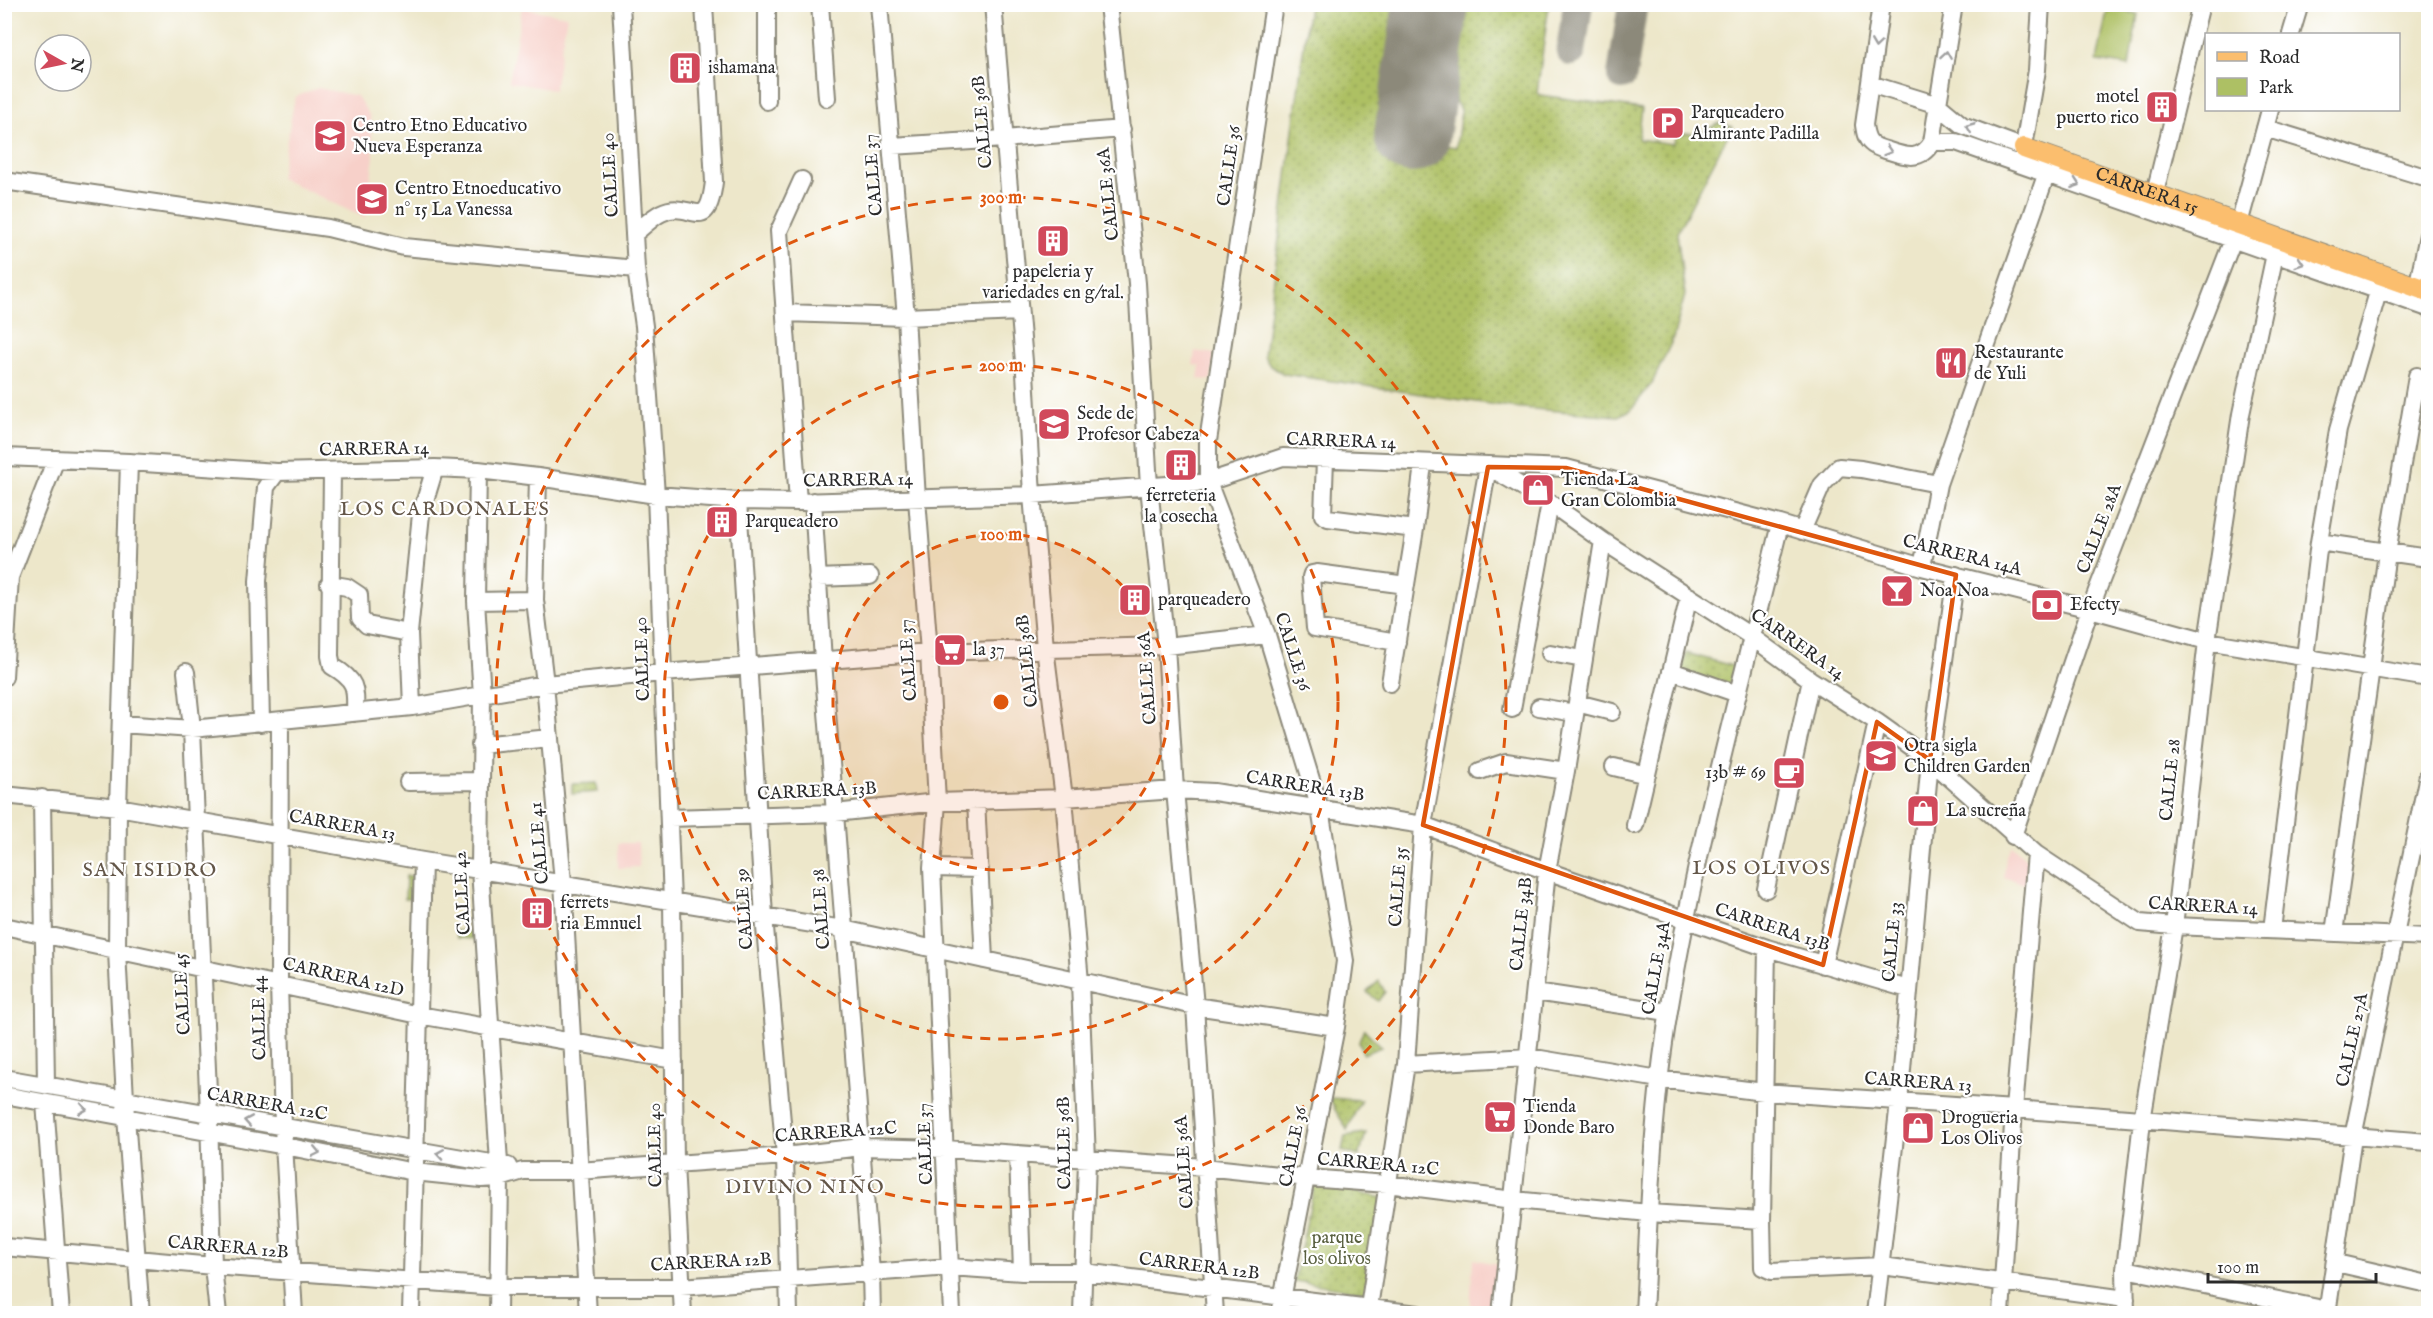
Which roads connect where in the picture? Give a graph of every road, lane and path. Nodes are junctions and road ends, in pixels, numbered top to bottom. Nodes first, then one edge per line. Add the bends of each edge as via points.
1 (704, 4) edge
2 (767, 4) edge
3 (820, 4) edge
4 (879, 4) edge
5 (993, 4) edge
6 (1108, 4) edge
7 (1274, 4) edge
8 (1881, 4) edge
9 (1954, 4) edge
10 (2041, 4) edge
11 (2201, 4) edge
12 (2300, 4) edge
13 (622, 5) edge
14 (2291, 33) edge
15 (1870, 84) junction
16 (827, 98) dead end
17 (767, 101) dead end
18 (1938, 105) junction
19 (2270, 111) edge
20 (2265, 128) junction
21 (1122, 129) junction
22 (1004, 139) junction
23 (1932, 142) junction
24 (892, 146) junction
25 (2023, 156) junction
26 (2049, 166) junction
27 (2428, 178) edge
28 (802, 180) dead end
29 (4, 181) edge
30 (2152, 202) junction
31 (2236, 232) junction
32 (634, 234) junction
33 (2428, 235) edge
34 (2275, 254) junction
35 (636, 270) junction
36 (2380, 283) junction
37 (2422, 297) edge
38 (1019, 312) junction
39 (785, 313) junction
40 (906, 317) junction
41 (2417, 376) dead end
42 (4, 457) edge
43 (56, 459) junction
44 (1325, 459) junction
45 (129, 462) junction
46 (1423, 464) junction
47 (1488, 466) junction
48 (435, 468) junction
49 (478, 470) junction
50 (257, 471) junction
51 (332, 471) junction
52 (277, 472) junction
53 (538, 477) junction
54 (1208, 482) junction
55 (1938, 484) junction
56 (266, 487) junction
57 (1149, 487) junction
58 (656, 495) junction
59 (1032, 495) junction
60 (917, 499) junction
61 (738, 501) junction
62 (806, 501) junction
63 (1550, 503) junction
64 (1780, 524) junction
65 (1415, 529) junction
66 (1802, 531) junction
67 (1603, 541) junction
68 (2319, 542) junction
69 (2387, 553) junction
70 (2428, 558) edge
71 (1922, 567) junction
72 (1956, 575) junction
73 (870, 576) dead end
74 (7, 577) edge
75 (817, 578) junction
76 (329, 584) junction
77 (1406, 585) junction
78 (1689, 596) junction
79 (535, 600) junction
80 (476, 601) junction
81 (2090, 609) junction
82 (409, 633) junction
83 (1267, 635) junction
84 (1752, 637) junction
85 (2207, 641) junction
86 (1397, 642) junction
87 (1166, 646) junction
88 (1046, 648) junction
89 (929, 652) junction
90 (1550, 654) dead end
91 (2304, 657) junction
92 (1583, 659) junction
93 (822, 662) junction
94 (750, 666) junction
95 (2373, 667) junction
96 (1671, 671) junction
97 (186, 672) dead end
98 (663, 673) junction
99 (4, 677) edge
100 (2428, 678) edge
101 (1811, 680) junction
102 (1390, 682) dead end
103 (546, 684) junction
104 (1738, 694) junction
105 (482, 696) junction
106 (412, 707) junction
107 (1539, 707) dead end
108 (1576, 708) junction
109 (1512, 709) dead end
110 (1612, 712) dead end
111 (355, 713) junction
112 (280, 721) junction
113 (1877, 722) junction
114 (261, 723) junction
115 (121, 724) junction
116 (192, 729) junction
117 (550, 738) junction
118 (480, 745) junction
119 (1930, 760) junction
120 (1614, 766) dead end
121 (1480, 771) dead end
122 (1566, 771) junction
123 (1647, 775) junction
124 (2428, 775) edge
125 (479, 781) junction
126 (408, 783) dead end
127 (1175, 790) junction
128 (4, 795) edge
129 (42, 798) junction
130 (1064, 798) junction
131 (976, 800) junction
132 (937, 802) junction
133 (118, 807) junction
134 (1320, 809) junction
135 (835, 813) junction
136 (758, 815) junction
137 (669, 818) junction
138 (195, 820) junction
139 (1423, 825) junction
140 (1635, 825) dead end
141 (278, 834) junction
142 (2013, 836) junction
143 (2036, 854) junction
144 (423, 861) junction
145 (932, 868) junction
146 (480, 869) junction
147 (980, 869) junction
148 (1547, 871) junction
149 (563, 882) junction
150 (1766, 889) dead end
151 (672, 901) junction
152 (764, 916) junction
153 (1686, 920) junction
154 (4, 926) edge
155 (2174, 926) junction
156 (843, 929) junction
157 (2272, 930) junction
158 (2334, 933) junction
159 (43, 936) junction
160 (2394, 936) junction
161 (2428, 937) edge
162 (1767, 948) junction
163 (936, 949) junction
164 (117, 952) junction
165 (984, 960) junction
166 (1823, 965) junction
167 (202, 968) junction
168 (1080, 982) junction
169 (279, 983) junction
170 (1908, 989) junction
171 (1535, 992) junction
172 (1195, 1006) junction
173 (1668, 1011) junction
174 (419, 1015) junction
175 (1336, 1027) junction
176 (490, 1029) junction
177 (573, 1040) junction
178 (1529, 1058) junction
179 (674, 1060) junction
180 (1406, 1065) junction
181 (4, 1078) edge
182 (1659, 1079) junction
183 (46, 1085) junction
184 (1764, 1092) junction
185 (4, 1095) edge
186 (126, 1098) junction
187 (1899, 1102) junction
188 (45, 1103) junction
189 (2014, 1109) junction
190 (209, 1114) junction
191 (126, 1116) junction
192 (2142, 1121) junction
193 (283, 1127) junction
194 (210, 1133) junction
195 (2353, 1137) junction
196 (2428, 1142) edge
197 (285, 1146) junction
198 (861, 1147) junction
199 (946, 1149) junction
200 (415, 1150) junction
201 (1018, 1154) junction
202 (785, 1156) junction
203 (1087, 1160) junction
204 (675, 1164) junction
205 (1204, 1167) junction
206 (499, 1170) junction
207 (578, 1171) junction
208 (414, 1172) junction
209 (1308, 1178) junction
210 (1387, 1184) junction
211 (1514, 1200) junction
212 (1649, 1213) junction
213 (1762, 1220) junction
214 (4, 1247) edge
215 (58, 1253) junction
216 (138, 1260) junction
217 (2336, 1263) junction
218 (213, 1266) junction
219 (950, 1266) junction
220 (1882, 1266) junction
221 (2125, 1269) junction
222 (290, 1272) junction
223 (871, 1272) junction
224 (1022, 1272) junction
225 (1084, 1272) junction
226 (787, 1279) junction
227 (410, 1281) junction
228 (2004, 1283) junction
229 (2428, 1284) edge
230 (497, 1287) junction
231 (586, 1287) junction
232 (680, 1287) junction
233 (1213, 1289) junction
234 (1282, 1296) junction
235 (2126, 1306) edge
236 (1368, 1311) edge
237 (2328, 1312) edge
238 (61, 1314) edge
239 (141, 1314) edge
240 (218, 1314) edge
241 (294, 1314) edge
242 (411, 1314) edge
243 (498, 1314) edge
244 (588, 1314) edge
245 (682, 1314) edge
246 (789, 1314) edge
247 (872, 1314) edge
248 (952, 1314) edge
249 (1082, 1314) edge
250 (1215, 1314) edge
251 (1279, 1314) edge
252 (1418, 1314) edge
253 (1501, 1314) edge
254 (1644, 1314) edge
255 (1875, 1314) edge
256 (2001, 1314) edge

1 - 32 street via 714,182 711,204 701,213 662,213
2 - 17 street
3 - 16 street
4 - 24 street, CALLE 37
5 - 22 street, CALLE 36B
6 - 21 street, CALLE 36A
7 - 54 street, CALLE 36 via 1208,441
8 -> 15 street
18 -> 9 street
10 - 25 street via 2037,70
11 - 30 street
12 - 14 street
13 - 32 street, CALLE 40
15 - 18 street, CARRERA 15
15 -> 23 street via 1864,125 1872,144 1911,157 1925,151
18 - 23 street
25 -> 18 street, CARRERA 15 via 1962,125
19 - 20 street, CALLE 28A
20 - 27 street
20 - 31 street, CALLE 28A
21 - 22 street
21 - 57 street, CALLE 36A via 1137,283
22 - 24 street
22 - 38 street, CALLE 36B
23 - 25 street, CARRERA 15 via 1956,142
24 - 40 street, CALLE 37
25 - 26 main road, CARRERA 15
26 - 30 main road, CARRERA 15
26 - 55 street
28 - 39 street, CALLE 38 via 779,231
29 - 35 street via 328,228 404,247
30 - 31 main road, CARRERA 15
31 - 34 street, CARRERA 15
31 - 36 main road, CARRERA 15
31 - 81 street, CALLE 28A
32 - 35 street, CALLE 40
33 - 37 street
34 -> 36 street, CARRERA 15
34 - 85 street, CALLE 28 via 2241,414
35 - 58 street, CALLE 40 via 644,326
36 - 37 main road, CARRERA 15
36 - 68 street via 2338,430
38 - 40 street
38 - 59 street, CALLE 36B
39 - 40 street
39 - 62 street, CALLE 38
40 - 60 street, CALLE 37
41 - 69 street
42 - 43 street, CARRERA 14
43 - 45 street, CARRERA 14
43 - 74 street
44 - 46 street, CARRERA 14
44 - 54 street, CARRERA 14 via 1283,457
44 - 65 street via 1323,515
45 - 50 street, CARRERA 14
45 - 115 street
46 - 47 street, CARRERA 14
46 - 65 street
47 - 63 street, CARRERA 14
47 - 64 street, CARRERA 14A via 1566,468
47 - 139 street, CALLE 35
48 - 49 street, CARRERA 14
48 - 51 street, CARRERA 14
48 - 82 street via 421,514
49 - 53 street, CARRERA 14
49 - 80 street, CALLE 42
50 - 52 street, CARRERA 14
50 - 56 street
51 - 52 street, CARRERA 14
51 - 76 street
52 - 56 street
53 - 58 street, CARRERA 14
53 - 79 street, CALLE 41
54 - 57 street, CARRERA 14
54 - 83 street, CALLE 36
55 - 66 street via 1839,467 1822,484
55 - 71 street
56 - 114 street via 258,581
57 - 59 street, CARRERA 14
57 - 87 street, CALLE 36A
58 - 61 street, CARRERA 14
58 - 98 street, CALLE 40
59 - 60 street, CARRERA 14
59 - 88 street, CALLE 36B
60 - 62 street, CARRERA 14
60 - 89 street, CALLE 37
61 - 62 street, CARRERA 14
61 - 94 street, CALLE 39
62 - 75 street, CALLE 38
63 - 67 street, CARRERA 14
63 - 109 street
64 - 66 street, CARRERA 14A
64 - 84 street, CALLE 34A
65 - 77 street
66 - 71 street, CARRERA 14A
67 - 78 street, CARRERA 14
67 - 92 street, CALLE 34B
68 - 69 street
68 - 91 street
69 - 70 street
69 - 95 street
71 - 72 street, CARRERA 14A
72 - 81 street, CARRERA 14A
72 - 119 street, CALLE 33
73 - 75 street
74 - 99 street
75 - 93 street, CALLE 38
76 - 82 street via 347,587 359,595 360,618 367,625
76 - 111 street via 332,666 348,676 356,689
77 - 86 street
77 - 86 street via 1317,573 1311,577 1315,628
78 - 84 street, CARRERA 14
78 - 96 street
79 - 80 street
79 - 103 street, CALLE 41
80 - 105 street, CALLE 42
81 - 85 street, CARRERA 14A
81 - 142 street, CALLE 28A
82 - 106 street
83 - 87 street
83 - 134 street, CALLE 36
84 - 101 street, CARRERA 14
84 - 104 street, CALLE 34A
85 - 91 street, CARRERA 14A
85 - 155 street, CALLE 28
86 - 102 street
87 - 88 street
87 - 127 street, CALLE 36A
88 - 89 street
88 - 130 street, CALLE 36B
89 - 93 street
89 - 132 street, CALLE 37
90 - 92 street
91 - 95 street, CARRERA 14A
91 - 157 street
92 - 108 street, CALLE 34B
93 - 94 street
93 - 135 street, CALLE 38
94 - 98 street
94 - 136 street, CALLE 39
95 - 100 street, CARRERA 14A
95 - 158 street
96 - 104 street
96 - 123 street
97 - 116 street, CALLE 45
98 - 103 street
98 - 137 street, CALLE 40
101 - 113 street, CARRERA 14
101 - 150 street
103 - 105 street
103 - 117 street, CALLE 41
104 - 153 street, CALLE 34A
105 - 106 street
105 - 118 street, CALLE 42
106 - 111 street
107 - 108 street
108 - 110 street
108 - 122 street, CALLE 34B
111 - 112 street
112 - 114 street
112 - 141 street, CALLE 44
113 - 119 street, CARRERA 14
113 - 166 street
114 - 116 street
115 - 116 street
115 - 133 street
116 - 138 street, CALLE 45
117 - 118 street
117 - 149 street, CALLE 41
118 - 125 street, CALLE 42
119 - 142 street, CARRERA 14
119 - 170 street, CALLE 33
120 - 123 street
121 - 122 street via 1506,762
122 - 148 street, CALLE 34B
123 - 140 street
124 - 160 street, CALLE 27A
125 - 126 street
125 - 146 street, CALLE 42
127 - 130 street, CARRERA 13B
127 - 134 street, CARRERA 13B via 1214,792
127 - 172 street, CALLE 36A
128 - 129 street, CARRERA 13
129 - 133 street, CARRERA 13
129 - 159 street
130 - 131 street, CARRERA 13B
130 - 168 street, CALLE 36B
131 - 132 street, CARRERA 13B
131 - 147 street
132 - 135 street, CARRERA 13B
132 - 145 street, CALLE 37
133 - 138 street, CARRERA 13
133 - 164 street
134 - 139 street, CARRERA 13B
134 - 175 street, CALLE 36 via 1345,961
135 - 136 street, CARRERA 13B
135 - 156 street, CALLE 38
136 - 137 street, CARRERA 13B
136 - 152 street, CALLE 39
137 - 151 street, CALLE 40
138 - 141 street, CARRERA 13
138 - 167 street, CALLE 45
139 - 148 street, CARRERA 13B
139 - 180 street, CALLE 35
141 - 144 street, CARRERA 13
141 - 169 street, CALLE 44
142 - 143 street, CARRERA 14
143 - 155 street, CARRERA 14 via 2140,923
143 - 189 street
144 - 146 street, CARRERA 13
144 - 174 street
145 - 147 street
145 - 163 street, CALLE 37
146 - 149 street, CARRERA 13
146 - 176 street, CALLE 42
147 - 165 street
148 - 153 street, CARRERA 13B
148 - 171 street, CALLE 34B
149 - 151 street, CARRERA 13
149 - 177 street, CALLE 41
151 - 152 street, CARRERA 13
151 - 179 street, CALLE 40
152 - 156 street, CARRERA 13
152 - 202 street, CALLE 39
153 - 162 street, CARRERA 13B
153 - 173 street, CALLE 34A
154 - 159 street, CARRERA 12D
155 - 157 street, CARRERA 14
155 - 192 street, CALLE 28
156 - 163 street, CARRERA 13
156 - 198 street, CALLE 38
157 - 158 street, CARRERA 14
158 - 160 street, CARRERA 14
159 - 164 street, CARRERA 12D
159 - 183 street
160 - 161 street, CARRERA 14
160 - 195 street, CALLE 27A
162 - 166 street, CARRERA 13B
162 - 184 street
163 - 165 street, CARRERA 13
163 - 199 street, CALLE 37
164 - 167 street, CARRERA 12D
164 - 186 street
165 - 168 street, CARRERA 13
166 - 170 street, CARRERA 13B
167 - 169 street, CARRERA 12D
167 - 190 street, CALLE 45
168 - 172 street, CARRERA 13
168 - 203 street, CALLE 36B
169 - 174 street, CARRERA 12D
169 - 193 street, CALLE 44
170 - 187 street, CALLE 33
171 - 173 street
171 - 178 street, CALLE 34B
172 - 175 street, CARRERA 13
172 - 205 street, CALLE 36A
173 - 182 street, CALLE 34A
174 - 176 street, CARRERA 12D
174 - 200 street
175 - 209 street, CALLE 36
176 - 177 street, CARRERA 12D
176 - 206 street, CALLE 42
177 - 179 street, CARRERA 12D
177 - 207 street, CALLE 41
178 - 180 street, CARRERA 13
178 - 182 street, CARRERA 13
178 - 211 street, CALLE 34B
179 - 204 street, CALLE 40
180 - 210 street, CALLE 35
181 - 183 street, CARRERA 12C
182 - 184 street, CARRERA 13
182 - 212 street, CALLE 34A
183 - 186 street, CARRERA 12C
184 - 187 street, CARRERA 13
184 - 213 street
185 - 188 street, CARRERA 12C
186 - 190 street, CARRERA 12C
186 - 191 street
187 - 189 street, CARRERA 13
187 - 220 street, CALLE 33
188 -> 191 street, CARRERA 12C
188 - 215 street
189 - 192 street, CARRERA 13
189 - 228 street
193 -> 190 street, CARRERA 12C
190 - 194 street, CALLE 45
191 - 194 street, CARRERA 12C
191 - 216 street
192 - 195 street, CARRERA 13
192 - 221 street, CALLE 28
193 - 197 street, CALLE 44
193 - 200 street, CARRERA 12C
194 - 197 street, CARRERA 12C
194 - 218 street, CALLE 45
195 - 196 street, CARRERA 13
195 - 217 street, CALLE 27A
197 -> 208 street, CARRERA 12C
197 - 222 street, CALLE 44
198 - 199 street, CARRERA 12C
198 - 202 street, CARRERA 12C
198 - 223 street, CALLE 38
199 - 201 street, CARRERA 12C
199 - 219 street, CALLE 37
206 -> 200 street, CARRERA 12C
200 - 208 street
201 - 203 street, CARRERA 12C
201 - 224 street
202 - 204 street, CARRERA 12C
202 - 226 street, CALLE 39
203 - 205 street, CARRERA 12C
203 - 225 street, CALLE 36B
204 - 207 street, CARRERA 12C
204 - 232 street, CALLE 40
205 - 209 street, CARRERA 12C
205 - 233 street, CALLE 36A
206 - 207 street, CARRERA 12C
206 - 208 street, CARRERA 12C via 481,1179
206 - 230 street, CALLE 42
207 - 231 street, CALLE 41
208 - 227 street
209 - 210 street, CARRERA 12C
209 - 234 street, CALLE 36
210 - 211 street, CARRERA 12C
210 - 236 street, CALLE 35
211 - 212 street, CARRERA 12C
211 - 253 street, CALLE 34B
212 - 213 street, CARRERA 12C
212 - 254 street, CALLE 34A
213 - 220 street via 1763,1267 1772,1271
214 - 215 street, CARRERA 12B
215 - 216 street, CARRERA 12B
215 - 238 street
216 - 218 street, CARRERA 12B
216 - 239 street
217 - 229 street
217 - 237 street, CALLE 27A
218 - 222 street, CARRERA 12B
218 - 240 street, CALLE 45
219 - 223 street, CARRERA 12B
219 - 224 street, CARRERA 12B
219 - 248 street, CALLE 37
220 - 228 street
220 - 255 street, CALLE 33
221 - 235 street, CALLE 28
221 - 237 street
222 - 227 street, CARRERA 12B
222 - 241 street, CALLE 44
223 - 226 street, CARRERA 12B
223 - 247 street, CALLE 38
224 - 225 street, CARRERA 12B
225 - 233 street, CARRERA 12B
225 - 249 street, CALLE 36B
226 - 232 street, CARRERA 12B
226 - 246 street, CALLE 39
227 - 230 street, CARRERA 12B
227 - 242 street
228 - 235 street
228 - 256 street
230 - 231 street, CARRERA 12B
230 - 243 street, CALLE 42
231 - 232 street, CARRERA 12B
231 - 244 street, CALLE 41
232 - 245 street, CALLE 40
233 - 234 street, CARRERA 12B
233 - 250 street, CALLE 36A
234 - 236 street, CARRERA 12B
234 - 251 street, CALLE 36
236 - 252 street, CARRERA 12B

